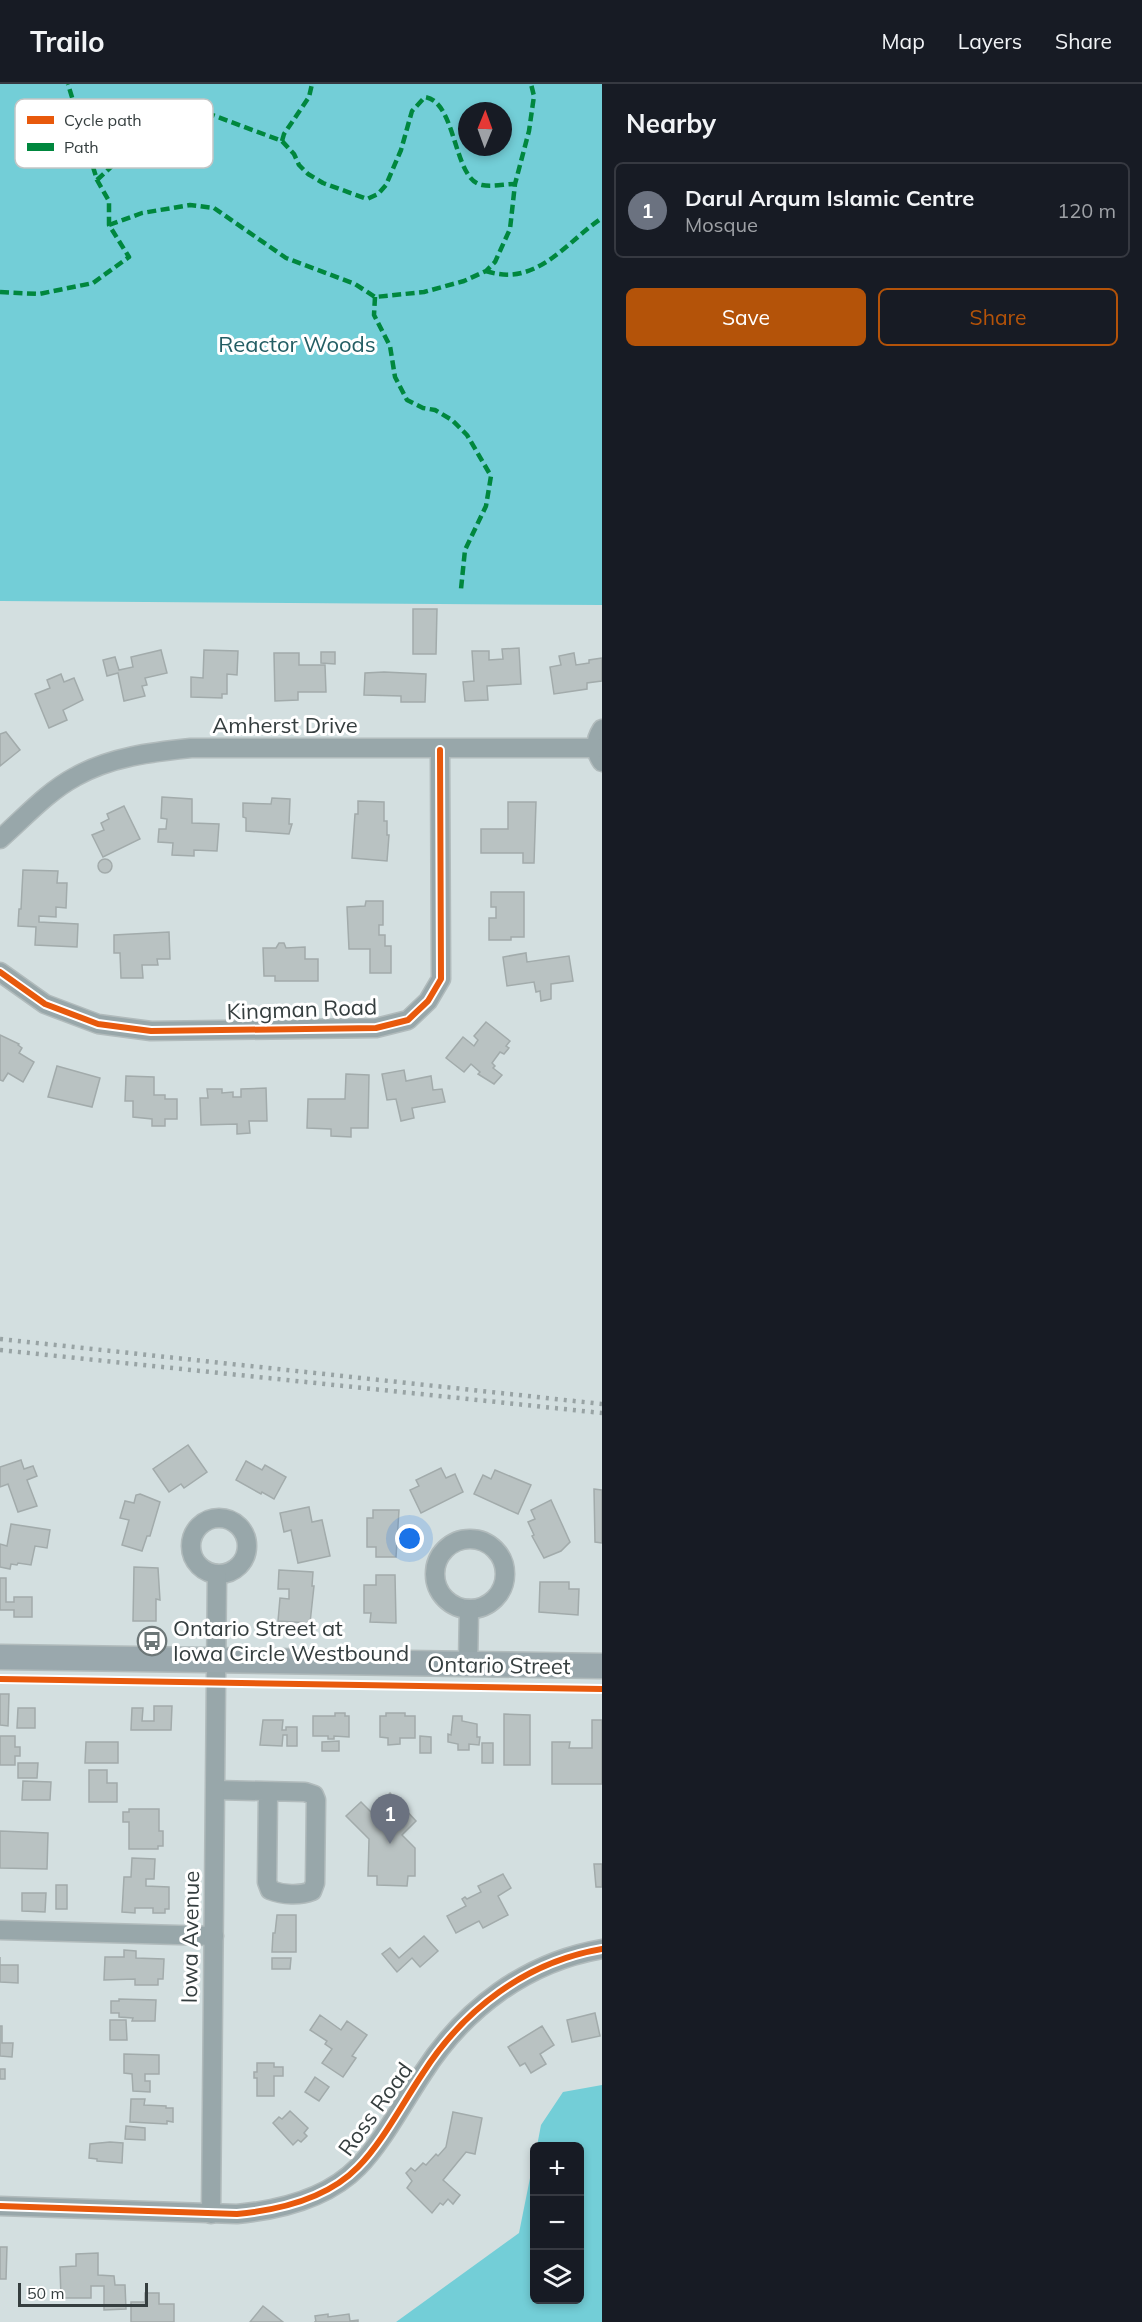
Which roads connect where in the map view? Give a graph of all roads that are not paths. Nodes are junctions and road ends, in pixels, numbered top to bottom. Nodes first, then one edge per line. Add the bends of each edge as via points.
1 (602, 729) edge
2 (440, 750) junction
3 (599, 755) edge
4 (0, 839) edge
5 (0, 972) edge
6 (217, 1574) dead end
7 (469, 1609) dead end
8 (0, 1657) edge
9 (216, 1661) junction
10 (468, 1664) junction
11 (602, 1666) edge
12 (216, 1790) junction
13 (268, 1792) junction
14 (0, 1930) edge
15 (213, 1936) junction
16 (602, 1949) edge
17 (0, 2205) edge
18 (211, 2214) junction

1 - 3 street, Amherst Drive via 597,740
2 - 3 street, Amherst Drive
2 - 4 street, Amherst Drive via 191,748 153,752 75,777
2 - 5 street, Kingman Road via 441,979 428,1001 408,1020 376,1028 150,1030 98,1023 45,1004
6 - 9 street, Iowa Avenue
7 - 10 street
8 - 9 main road, Ontario Street
9 - 10 main road, Ontario Street
9 - 12 street, Iowa Avenue
10 - 11 main road, Ontario Street
12 - 13 street
12 - 15 street, Iowa Avenue
13 - 13 street via 314,1795 312,1891 303,1894 270,1890
14 - 15 street
15 - 18 street, Iowa Avenue
16 - 18 street, Ross Road via 523,1975 457,2027 358,2168 333,2185 300,2202 270,2211
17 - 18 street, Ross Road

